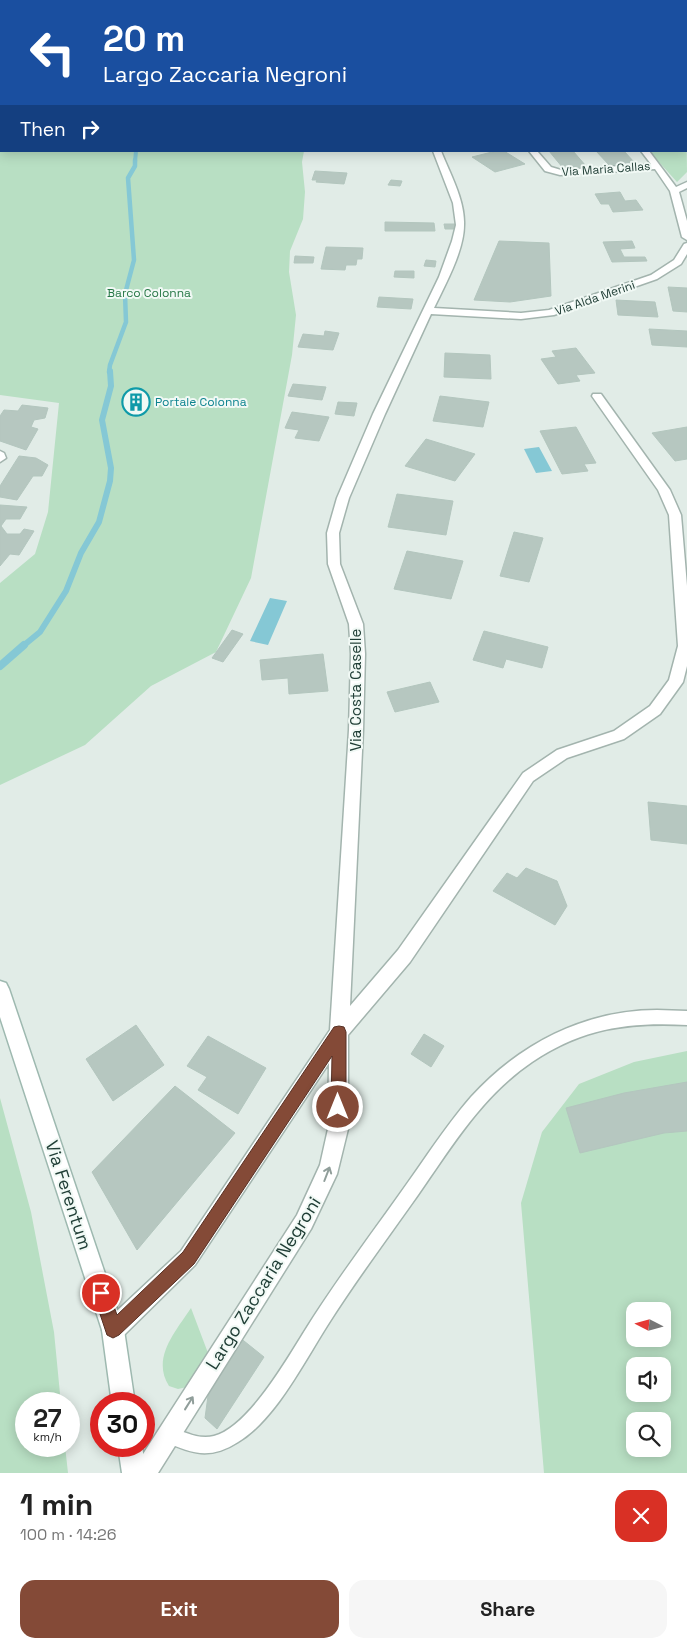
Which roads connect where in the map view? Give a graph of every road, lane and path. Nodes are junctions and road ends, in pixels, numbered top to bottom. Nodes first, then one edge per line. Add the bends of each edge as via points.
1 (437, 152) edge
2 (534, 152) edge
3 (646, 152) edge
4 (657, 166) junction
5 (687, 185) edge
6 (674, 192) junction
7 (686, 234) edge
8 (687, 246) edge
9 (428, 311) junction
10 (597, 396) dead end
11 (0, 989) edge
12 (687, 1018) edge
13 (339, 1032) junction
14 (113, 1330) junction
15 (122, 1392) edge
16 (170, 1435) junction
17 (132, 1457) edge
18 (134, 1473) edge
19 (144, 1473) edge

1 - 9 street, Via Costa Caselle via 455,193 460,225 450,262
2 - 4 street, Via Maria Callas via 548,169 560,174
3 - 4 street
4 - 6 street
5 - 6 street
6 - 7 street
8 - 9 street, Via Alda Merini via 678,262 654,277 550,313 521,316
9 - 13 street, Via Costa Caselle via 343,498 333,533 334,564 356,624 358,661
10 - 13 street via 664,490 675,515 685,646 676,682 655,710 619,735 562,754 528,777 404,956
11 - 14 street, Via Ferentum
12 - 16 lane via 627,1018 596,1024 555,1042 499,1079 443,1145 268,1400 243,1429 216,1445 189,1443
13 - 14 street via 188,1258
16 -> 13 street, Largo Zaccaria Negroni via 304,1222 325,1179 335,1151 338,1128
14 - 15 street, Via Ferentum
16 - 19 street, Largo Zaccaria Negroni
17 - 18 street

